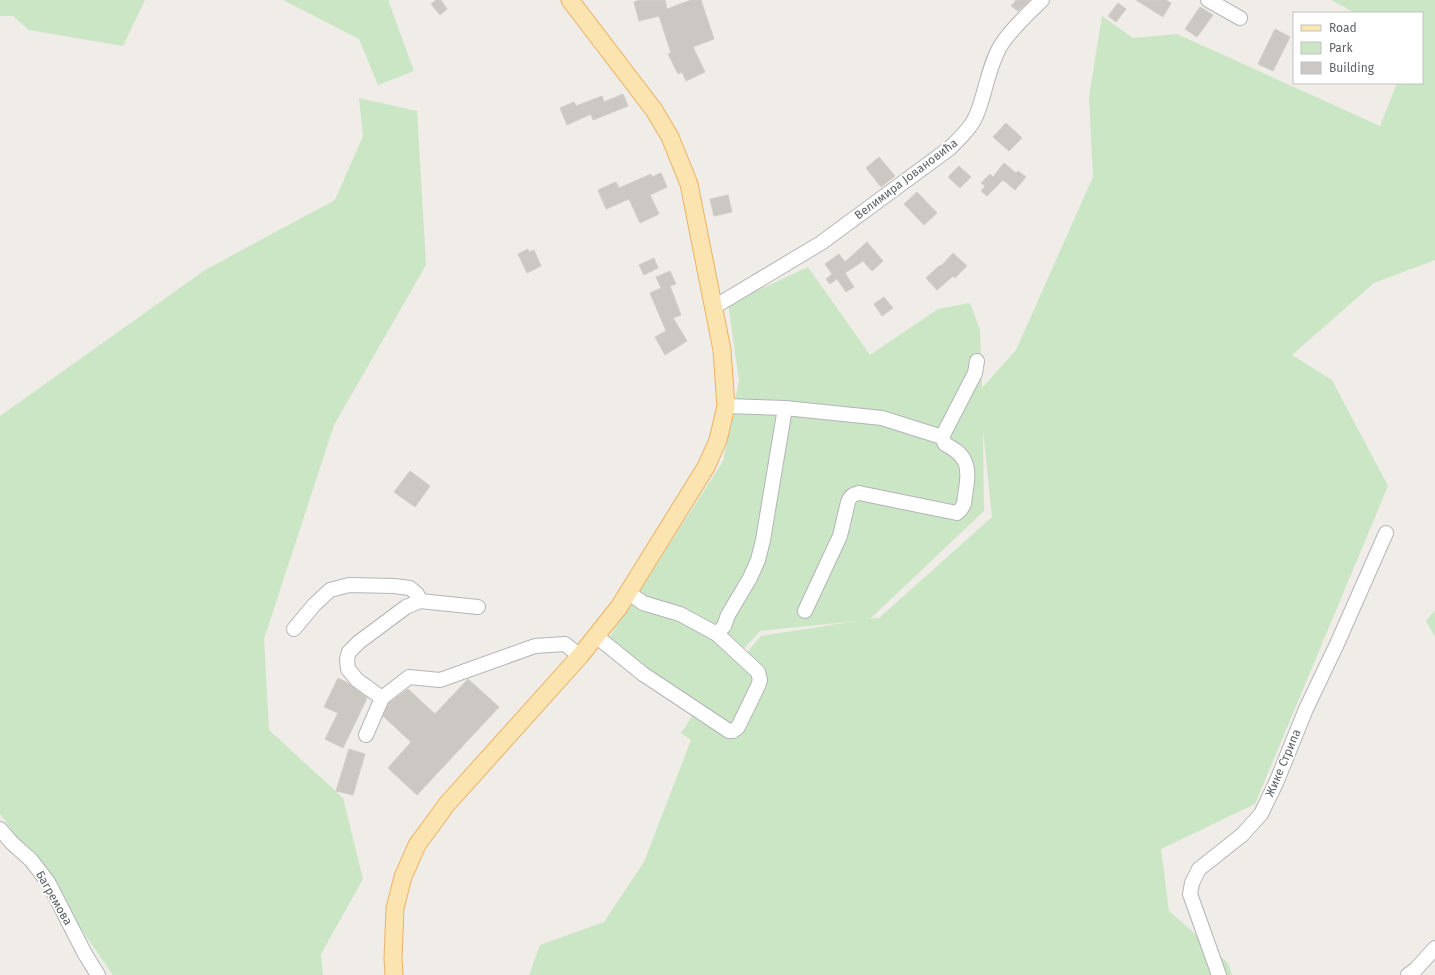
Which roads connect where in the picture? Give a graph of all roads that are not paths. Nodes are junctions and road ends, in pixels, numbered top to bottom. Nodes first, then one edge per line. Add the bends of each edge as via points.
1 (570, 0) edge
2 (1042, 0) edge
3 (1208, 0) edge
4 (1240, 18) dead end
5 (714, 307) junction
6 (977, 361) dead end
7 (726, 406) junction
8 (785, 408) junction
9 (942, 437) junction
10 (1386, 533) dead end
11 (628, 592) junction
12 (420, 601) junction
13 (478, 607) dead end
14 (805, 611) dead end
15 (294, 629) dead end
16 (717, 634) junction
17 (596, 636) junction
18 (580, 656) junction
19 (382, 698) junction
20 (366, 735) dead end
21 (0, 829) edge
22 (1435, 948) edge
23 (98, 975) edge
24 (394, 975) edge
25 (1219, 975) edge
26 (1408, 975) edge

1 - 5 main road via 654,110 670,137 689,184
2 - 5 street, Велимира Јовановића via 1001,46 991,67 977,113 967,131 950,148 821,243
3 - 4 street
5 - 7 main road via 722,350
6 - 9 street via 975,373
7 - 8 street
7 - 11 main road via 718,440 706,467
8 - 9 street via 882,418
8 - 16 street via 758,560 724,626
9 - 14 street via 945,444 957,451 965,460 968,470 964,504 961,509 957,512 859,492 854,494 848,502 840,536
10 - 25 street, Жике Стрипа via 1261,814 1242,835 1199,869 1192,883 1190,894
11 - 16 street via 643,603 680,614
11 - 17 main road
12 - 13 street
12 - 15 street via 410,588 349,585 330,590 314,604
12 - 19 street via 406,607 359,642 346,659 348,669 357,680
16 - 17 street via 760,674 758,686 738,727 733,732 643,674
17 - 18 main road
18 - 19 street via 565,644 534,646 440,680 409,677
18 - 24 main road via 447,804 417,845 403,877 395,908 392,959
19 - 20 street
21 - 23 street, Багремова via 31,860 48,882
22 - 26 street

